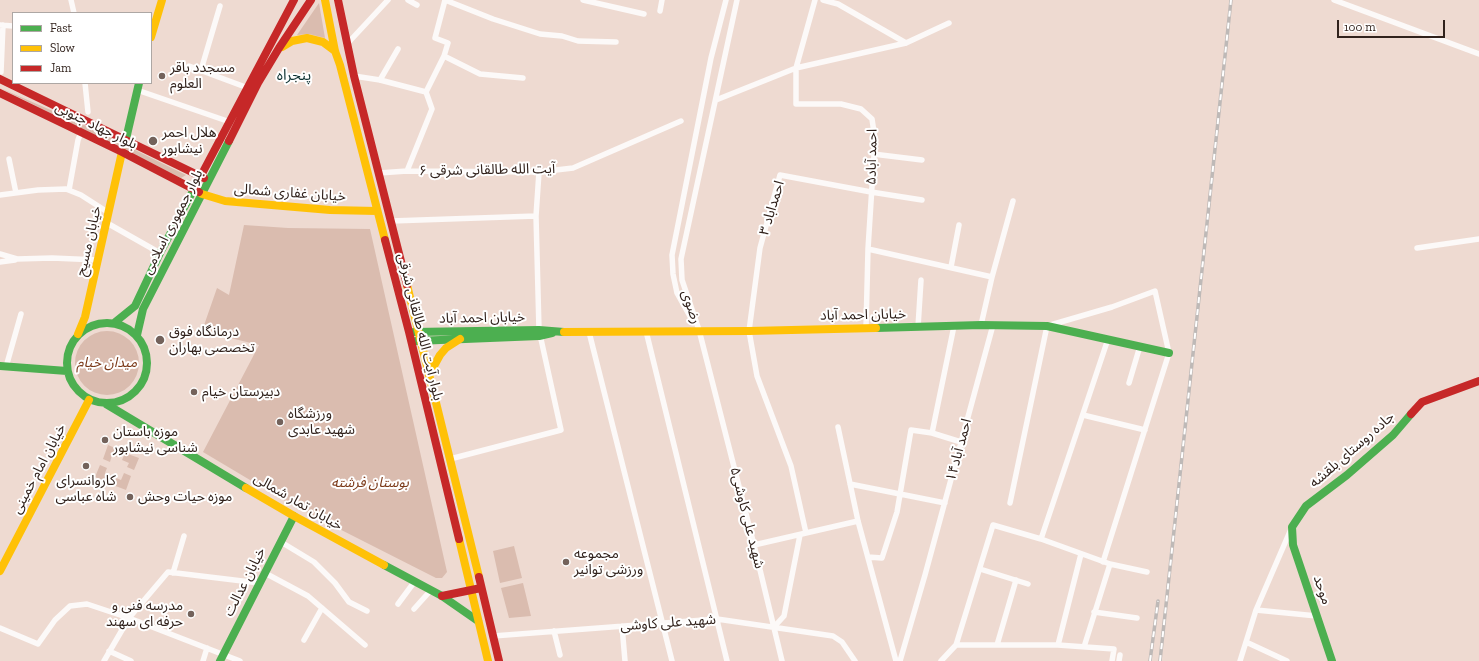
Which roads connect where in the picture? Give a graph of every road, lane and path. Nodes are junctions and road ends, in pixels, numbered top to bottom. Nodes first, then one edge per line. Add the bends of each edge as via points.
1 (71, 0) edge
2 (162, 0) edge
3 (294, 0) edge
4 (311, 0) edge
5 (325, 0) edge
6 (338, 0) edge
7 (388, 0) edge
8 (408, 0) edge
9 (445, 0) edge
10 (583, 0) edge
11 (662, 0) edge
12 (726, 0) edge
13 (737, 0) edge
14 (814, 0) edge
15 (823, 0) edge
16 (1334, 0) edge
17 (1347, 3) edge
18 (417, 5) dead end
19 (220, 6) dead end
20 (660, 11) dead end
21 (74, 12) edge
22 (644, 14) dead end
23 (950, 23) dead end
24 (2, 25) edge
25 (12, 26) edge
26 (152, 34) edge
27 (616, 42) dead end
28 (906, 43) junction
29 (346, 44) junction
30 (279, 48) junction
31 (398, 49) dead end
32 (335, 51) junction
33 (1479, 54) edge
34 (444, 56) junction
35 (189, 66) dead end
36 (796, 68) junction
37 (201, 70) junction
38 (1, 76) edge
39 (354, 76) junction
40 (522, 78) dead end
41 (380, 80) junction
42 (12, 82) edge
43 (17, 84) edge
44 (85, 84) edge
45 (138, 87) edge
46 (248, 88) junction
47 (426, 92) junction
48 (0, 93) edge
49 (716, 100) junction
50 (88, 112) dead end
51 (681, 121) dead end
52 (230, 122) junction
53 (81, 132) junction
54 (126, 139) junction
55 (122, 152) junction
56 (873, 154) junction
57 (8, 159) dead end
58 (922, 160) dead end
59 (186, 171) junction
60 (407, 171) junction
61 (539, 172) junction
62 (379, 173) junction
63 (200, 177) junction
64 (209, 180) junction
65 (178, 182) junction
66 (69, 190) junction
67 (194, 190) junction
68 (871, 192) junction
69 (16, 193) junction
70 (202, 194) junction
71 (0, 195) edge
72 (922, 200) dead end
73 (1013, 201) dead end
74 (377, 211) junction
75 (109, 213) junction
76 (536, 216) junction
77 (392, 221) junction
78 (107, 223) junction
79 (959, 225) dead end
80 (1479, 239) edge
81 (1417, 248) dead end
82 (868, 249) junction
83 (0, 254) edge
84 (160, 254) junction
85 (17, 259) junction
86 (98, 260) junction
87 (0, 262) edge
88 (951, 267) junction
89 (992, 277) junction
90 (921, 280) dead end
91 (21, 314) dead end
92 (114, 323) junction
93 (981, 325) junction
94 (993, 325) junction
95 (954, 326) junction
96 (1047, 326) junction
97 (918, 327) junction
98 (866, 328) junction
99 (699, 330) junction
100 (749, 330) junction
101 (646, 331) junction
102 (409, 332) junction
103 (419, 332) junction
104 (589, 332) junction
105 (539, 333) junction
106 (78, 334) junction
107 (137, 335) junction
108 (460, 339) junction
109 (1108, 339) junction
110 (411, 341) junction
111 (421, 341) junction
112 (1140, 346) junction
113 (1169, 353) junction
114 (3, 366) edge
115 (67, 371) junction
116 (429, 375) junction
117 (1479, 382) edge
118 (1129, 383) dead end
119 (89, 400) junction
120 (106, 404) junction
121 (1083, 415) junction
122 (838, 427) dead end
123 (1144, 430) junction
124 (932, 433) junction
125 (961, 442) junction
126 (450, 459) junction
127 (850, 484) junction
128 (900, 493) junction
129 (945, 503) junction
130 (1010, 503) dead end
131 (294, 516) junction
132 (858, 521) junction
133 (1292, 527) junction
134 (803, 534) junction
135 (184, 536) dead end
136 (1040, 539) junction
137 (280, 542) junction
138 (754, 545) junction
139 (1081, 554) junction
140 (868, 557) junction
141 (1103, 562) junction
142 (1110, 564) junction
143 (980, 569) junction
144 (0, 571) edge
145 (1146, 572) dead end
146 (172, 573) junction
147 (265, 573) junction
148 (1016, 580) junction
149 (415, 581) junction
150 (259, 583) junction
151 (1028, 584) dead end
152 (481, 588) junction
153 (431, 590) junction
154 (471, 590) junction
155 (442, 596) junction
156 (398, 604) dead end
157 (322, 608) junction
158 (414, 610) dead end
159 (1256, 610) junction
160 (367, 611) dead end
161 (1094, 612) junction
162 (1317, 616) junction
163 (129, 618) junction
164 (1137, 618) dead end
165 (717, 619) junction
166 (478, 622) junction
167 (662, 623) junction
168 (622, 626) junction
169 (774, 627) junction
170 (0, 628) edge
171 (554, 631) junction
172 (493, 636) junction
173 (304, 640) dead end
174 (1246, 642) junction
175 (365, 645) dead end
176 (956, 645) junction
177 (997, 645) junction
178 (1058, 645) junction
179 (1084, 647) junction
180 (207, 648) junction
181 (109, 651) junction
182 (560, 655) dead end
183 (221, 658) edge
184 (104, 661) edge
185 (131, 661) edge
186 (203, 661) edge
187 (240, 661) edge
188 (488, 661) edge
189 (499, 661) edge
190 (625, 661) edge
191 (672, 661) edge
192 (727, 661) edge
193 (782, 661) edge
194 (855, 661) edge
195 (896, 661) edge
196 (900, 661) edge
197 (941, 661) edge
198 (1112, 661) edge
199 (1240, 661) edge
200 (1287, 661) edge
201 (1332, 661) edge

1 - 21 street
2 - 26 main road
3 - 46 main road, بلوار جمهوری اسلامی
4 - 30 main road, بلوار جمهوری اسلامی
5 - 32 main road, بلوار آیت الله طالقانی شرقی
6 - 29 main road, بلوار آیت الله طالقانی شرقی
7 - 29 street
8 - 18 street
9 - 27 street via 540,34 562,36 578,41
9 - 34 street via 435,38 448,43
10 - 22 street
11 - 20 street
12 - 99 street, رضوی via 711,58 672,255 677,293
13 - 49 street, رضوی
14 - 36 street
15 - 28 street via 838,4
16 - 17 street
17 - 33 street
19 - 37 street
23 - 28 street
24 - 25 street
24 - 38 street
28 - 36 street
29 - 39 main road, بلوار آیت الله طالقانی شرقی
30 - 32 main road via 292,41 308,38 322,42
30 - 64 main road, بلوار جمهوری اسلامی
31 - 41 street
32 - 74 main road, بلوار آیت الله طالقانی شرقی
34 - 40 street via 480,74
34 - 47 street
35 - 37 street
36 - 49 street
36 - 56 street, احمد آباد۵ via 796,104 842,104 861,109 872,119 875,139
37 - 46 street
38 - 42 main road, بلوار جهاد جنوبی
39 - 41 street
39 - 62 main road, بلوار آیت الله طالقانی شرقی
41 - 47 street
43 - 54 main road, بلوار جهاد جنوبی
44 - 50 street
45 - 52 street
45 - 54 main road
46 - 52 main road, بلوار جمهوری اسلامی
47 - 60 street via 432,109
48 - 53 main road, بلوار جهاد جنوبی
49 - 99 street, رضوی via 681,259 682,280
51 - 61 street, آیت الله طالقانی شرقی ۶ via 573,168
52 - 63 main road, بلوار جمهوری اسلامی
53 - 55 main road, بلوار جهاد جنوبی
53 - 66 street
54 - 59 main road, بلوار جهاد جنوبی
55 - 65 main road, بلوار جهاد جنوبی
55 - 75 main road, خیابان مسیح
56 - 58 street
56 - 68 street, احمد آباد۵
57 - 69 street
59 - 63 main road, بلوار جهاد جنوبی
59 - 65 main road via 186,178 183,182
60 - 61 street, آیت الله طالقانی شرقی ۶
60 - 62 street, آیت الله طالقانی شرقی ۶
61 - 76 street
62 - 77 main road, بلوار آیت الله طالقانی شرقی
63 - 64 main road, بلوار جهاد جنوبی
63 - 67 main road, بلوار جمهوری اسلامی
64 - 70 main road, بلوار جمهوری اسلامی
65 - 67 main road, بلوار جهاد جنوبی
66 - 69 street
66 - 75 street
67 - 70 main road, بلوار جهاد جنوبی
67 - 84 main road, بلوار جمهوری اسلامی
68 - 72 street
68 - 82 street, احمد آباد۵
68 - 100 street, احمداباد ۳ via 780,174 760,248
69 - 71 street
70 - 74 main road, خیابان غفاری شمالی via 225,201 330,210
70 - 107 main road, بلوار جمهوری اسلامی via 143,309
73 - 89 street
74 - 102 main road, بلوار آیت الله طالقانی شرقی
75 - 78 main road, خیابان مسیح
76 - 77 street
76 - 105 street
77 - 103 main road, بلوار آیت الله طالقانی شرقی
78 - 84 street
78 - 86 main road, خیابان مسیح
79 - 88 street
80 - 81 street
82 - 88 street
82 - 98 street, احمد آباد۵
83 - 85 street
84 - 92 main road, بلوار جمهوری اسلامی via 135,306
85 - 86 street
85 - 87 street
86 - 106 main road, خیابان مسیح via 85,317
88 - 89 street
89 - 93 street
90 - 97 street
91 - 114 street
92 - 106 main road via 101,323
92 - 107 main road via 126,327
93 - 94 main road, خیابان احمد آباد
93 - 95 main road, خیابان احمد آباد
94 - 96 main road, خیابان احمد آباد
94 - 125 street, احمد آباد۱۴
95 - 97 main road, خیابان احمد آباد
95 - 124 street
96 - 109 main road, خیابان احمد آباد
96 - 113 street via 1155,291
96 - 130 street
97 - 98 main road, خیابان احمد آباد
98 - 100 main road, خیابان احمد آباد
99 - 100 main road, خیابان احمد آباد
99 - 101 main road, خیابان احمد آباد
99 - 138 street, شهید علی کاوشی۵
100 - 134 street via 757,376 790,466
101 - 104 main road, خیابان احمد آباد
101 - 165 street
102 - 103 main road, خیابان احمد آباد
102 - 110 main road, بلوار آیت الله طالقانی شرقی
103 - 105 main road, خیابان احمد آباد
103 - 111 main road, بلوار آیت الله طالقانی شرقی
104 - 105 main road, خیابان احمد آباد
104 - 167 street
105 - 108 main road, خیابان احمد آباد
105 - 126 street via 561,430
106 - 115 main road via 68,351
107 - 120 main road via 148,360 141,386 132,396 120,402
108 - 111 main road, خیابان احمد آباد
108 - 116 main road via 446,348
109 - 112 main road, خیابان احمد آباد
109 - 121 street
110 - 111 main road, خیابان احمد آباد
110 - 154 main road, بلوار آیت الله طالقانی شرقی
111 - 116 main road, بلوار آیت الله طالقانی شرقی
112 - 113 main road, خیابان احمد آباد
112 - 118 street
113 - 123 street
114 - 115 main road
115 - 119 main road via 71,383
116 - 126 main road, بلوار آیت الله طالقانی شرقی
117 - 133 main road, جاده روستای بلقشه via 1422,402 1393,435 1347,476 1306,506
119 - 120 main road
119 - 144 main road, خیابان امام خمینی
120 - 131 main road, خیابان تمار شمالی
121 - 123 street
121 - 136 street
122 - 127 street
123 - 141 street
124 - 125 street
124 - 128 street via 911,430
125 - 129 street, احمد آباد۱۴
126 - 152 main road, بلوار آیت الله طالقانی شرقی
127 - 128 street
127 - 132 street
128 - 129 street
128 - 140 street via 897,512 882,558
129 - 196 street, احمد آباد۱۴
131 - 137 main road, خیابان عدالت
131 - 149 main road, خیابان تمار شمالی
132 - 134 street
132 - 140 street
133 - 159 street
133 - 162 main road, موحد via 1293,545
134 - 138 street
134 - 169 street via 784,616
135 - 146 street
136 - 139 street
136 - 143 street via 993,525
137 - 147 main road, خیابان عدالت
137 - 160 street via 314,562 349,602
138 - 169 street, شهید علی کاوشی۵
139 - 141 street
139 - 178 street
140 - 195 street
141 - 142 street
142 - 145 street
142 - 161 street
143 - 148 street
143 - 176 street
146 - 150 street
146 - 163 street via 168,572
147 - 150 main road, خیابان عدالت
147 - 157 street via 308,596
148 - 151 street
148 - 177 street
149 - 153 main road, خیابان تمار شمالی
149 - 156 street
150 - 183 main road, خیابان عدالت
152 - 154 main road
152 - 172 main road, بلوار آیت الله طالقانی شرقی
153 - 155 main road, خیابان تمار شمالی
153 - 158 street
154 - 155 main road
154 - 166 main road, بلوار آیت الله طالقانی شرقی
155 - 166 main road, خیابان تمار شمالی
157 - 173 street
157 - 175 street
159 - 162 street
159 - 174 street
161 - 164 street
161 - 179 street
162 - 201 main road, موحد
163 - 170 street via 87,604 70,606 55,620 38,644
163 - 180 street
163 - 181 street
165 - 167 street, شهید علی کاوشی
165 - 169 street, شهید علی کاوشی
165 - 192 street
166 - 188 main road, بلوار آیت الله طالقانی شرقی
167 - 168 street, شهید علی کاوشی
167 - 191 street
168 - 171 street, شهید علی کاوشی
168 - 190 street
169 - 193 street, شهید علی کاوشی۵
169 - 194 street, شهید علی کاوشی via 833,636 842,642
171 - 172 street, شهید علی کاوشی
171 - 182 street
172 - 189 main road, بلوار آیت الله طالقانی شرقی
174 - 199 street
174 - 200 street
176 - 177 street
176 - 197 street
177 - 178 street
178 - 179 street
179 - 198 street via 1114,649
180 - 183 street
180 - 186 street
181 - 184 street
181 - 185 street
183 - 187 street

